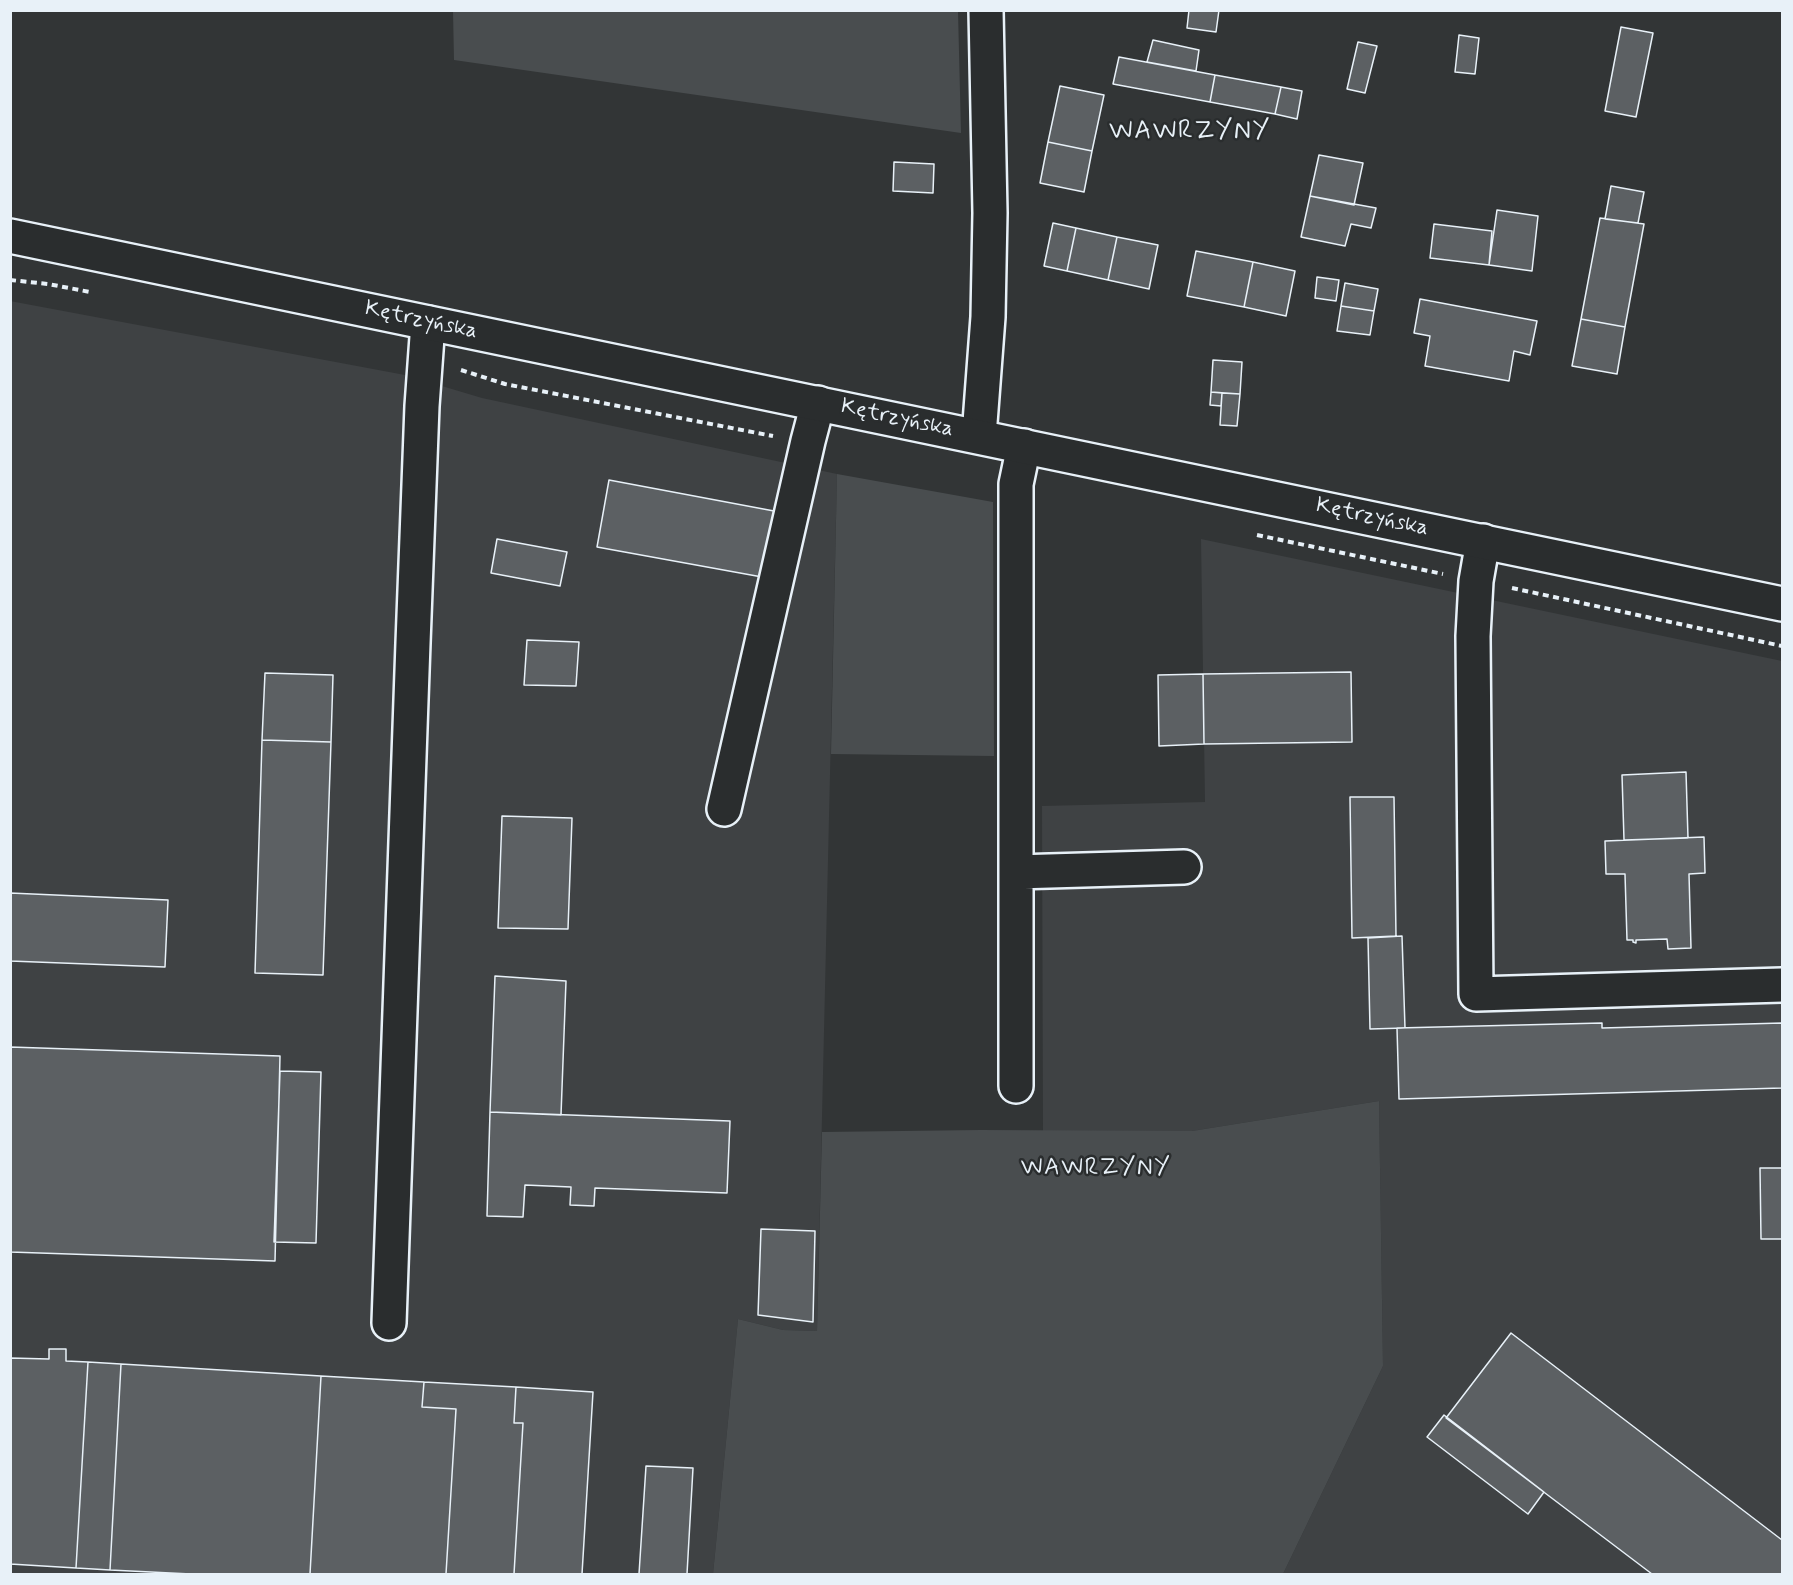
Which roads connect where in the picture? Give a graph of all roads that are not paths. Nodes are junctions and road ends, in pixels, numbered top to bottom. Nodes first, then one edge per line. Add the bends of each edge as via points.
1 (986, 10) edge
2 (10, 236) edge
3 (428, 323) junction
4 (818, 403) junction
5 (979, 436) junction
6 (1024, 446) junction
7 (1483, 541) junction
8 (1782, 604) edge
9 (724, 809) dead end
10 (1184, 867) dead end
11 (1016, 872) junction
12 (1782, 985) edge
13 (1016, 1086) dead end
14 (389, 1323) dead end

1 - 5 main road via 990,213 988,317
2 - 3 main road, Kętrzyńska
3 - 4 main road, Kętrzyńska
3 - 14 main road
4 - 5 main road, Kętrzyńska
4 - 9 main road
5 - 6 main road, Kętrzyńska
6 - 7 main road, Kętrzyńska
6 - 11 main road via 1016,484
7 - 8 main road, Kętrzyńska
7 - 12 main road via 1473,636 1476,994
10 - 11 main road
11 - 13 main road

